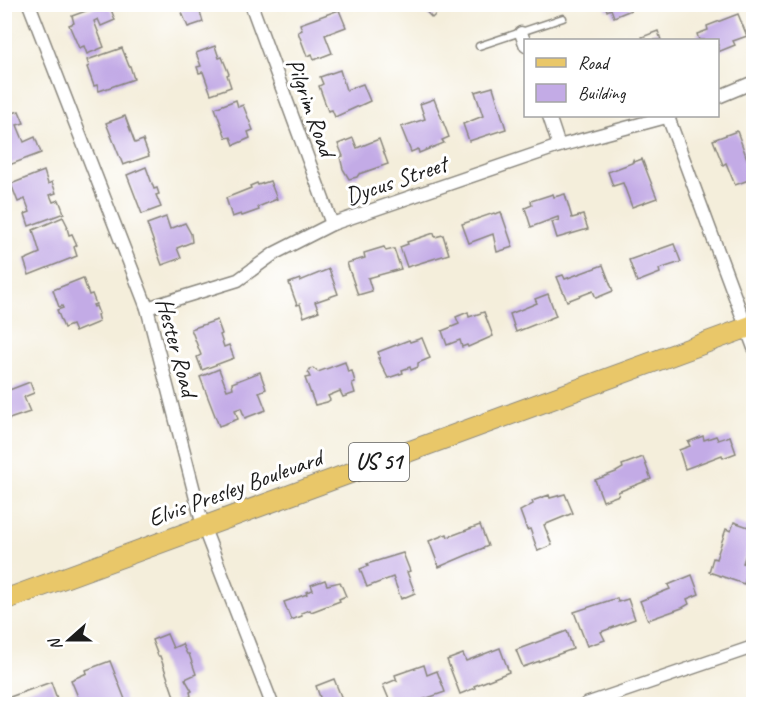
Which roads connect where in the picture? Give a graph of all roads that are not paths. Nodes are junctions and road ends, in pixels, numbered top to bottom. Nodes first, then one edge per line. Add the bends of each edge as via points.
1 (29, 4) edge
2 (251, 4) edge
3 (562, 18) dead end
4 (521, 33) junction
5 (524, 43) edge
6 (479, 46) dead end
7 (753, 82) edge
8 (719, 96) edge
9 (549, 117) edge
10 (665, 117) edge
11 (669, 117) edge
12 (560, 146) junction
13 (332, 224) junction
14 (147, 308) junction
15 (750, 326) edge
16 (753, 348) edge
17 (203, 526) junction
18 (4, 600) edge
19 (752, 650) edge
20 (272, 705) edge
21 (586, 705) edge

1 - 14 street, Hester Road
2 - 13 street, Pilgrim Road
3 - 4 lane
4 - 5 street
4 - 6 lane
7 - 8 street
9 - 12 street
10 - 12 street, Dycus Street
11 - 15 street
12 - 13 street, Dycus Street
13 - 14 street, Dycus Street via 274,253 238,279
14 - 17 street, Hester Road
15 - 16 street
15 - 17 main road, Elvis Presley Boulevard / US 51
17 - 18 main road, Elvis Presley Boulevard / US 51
17 - 20 street, Hester Road
19 - 21 street

